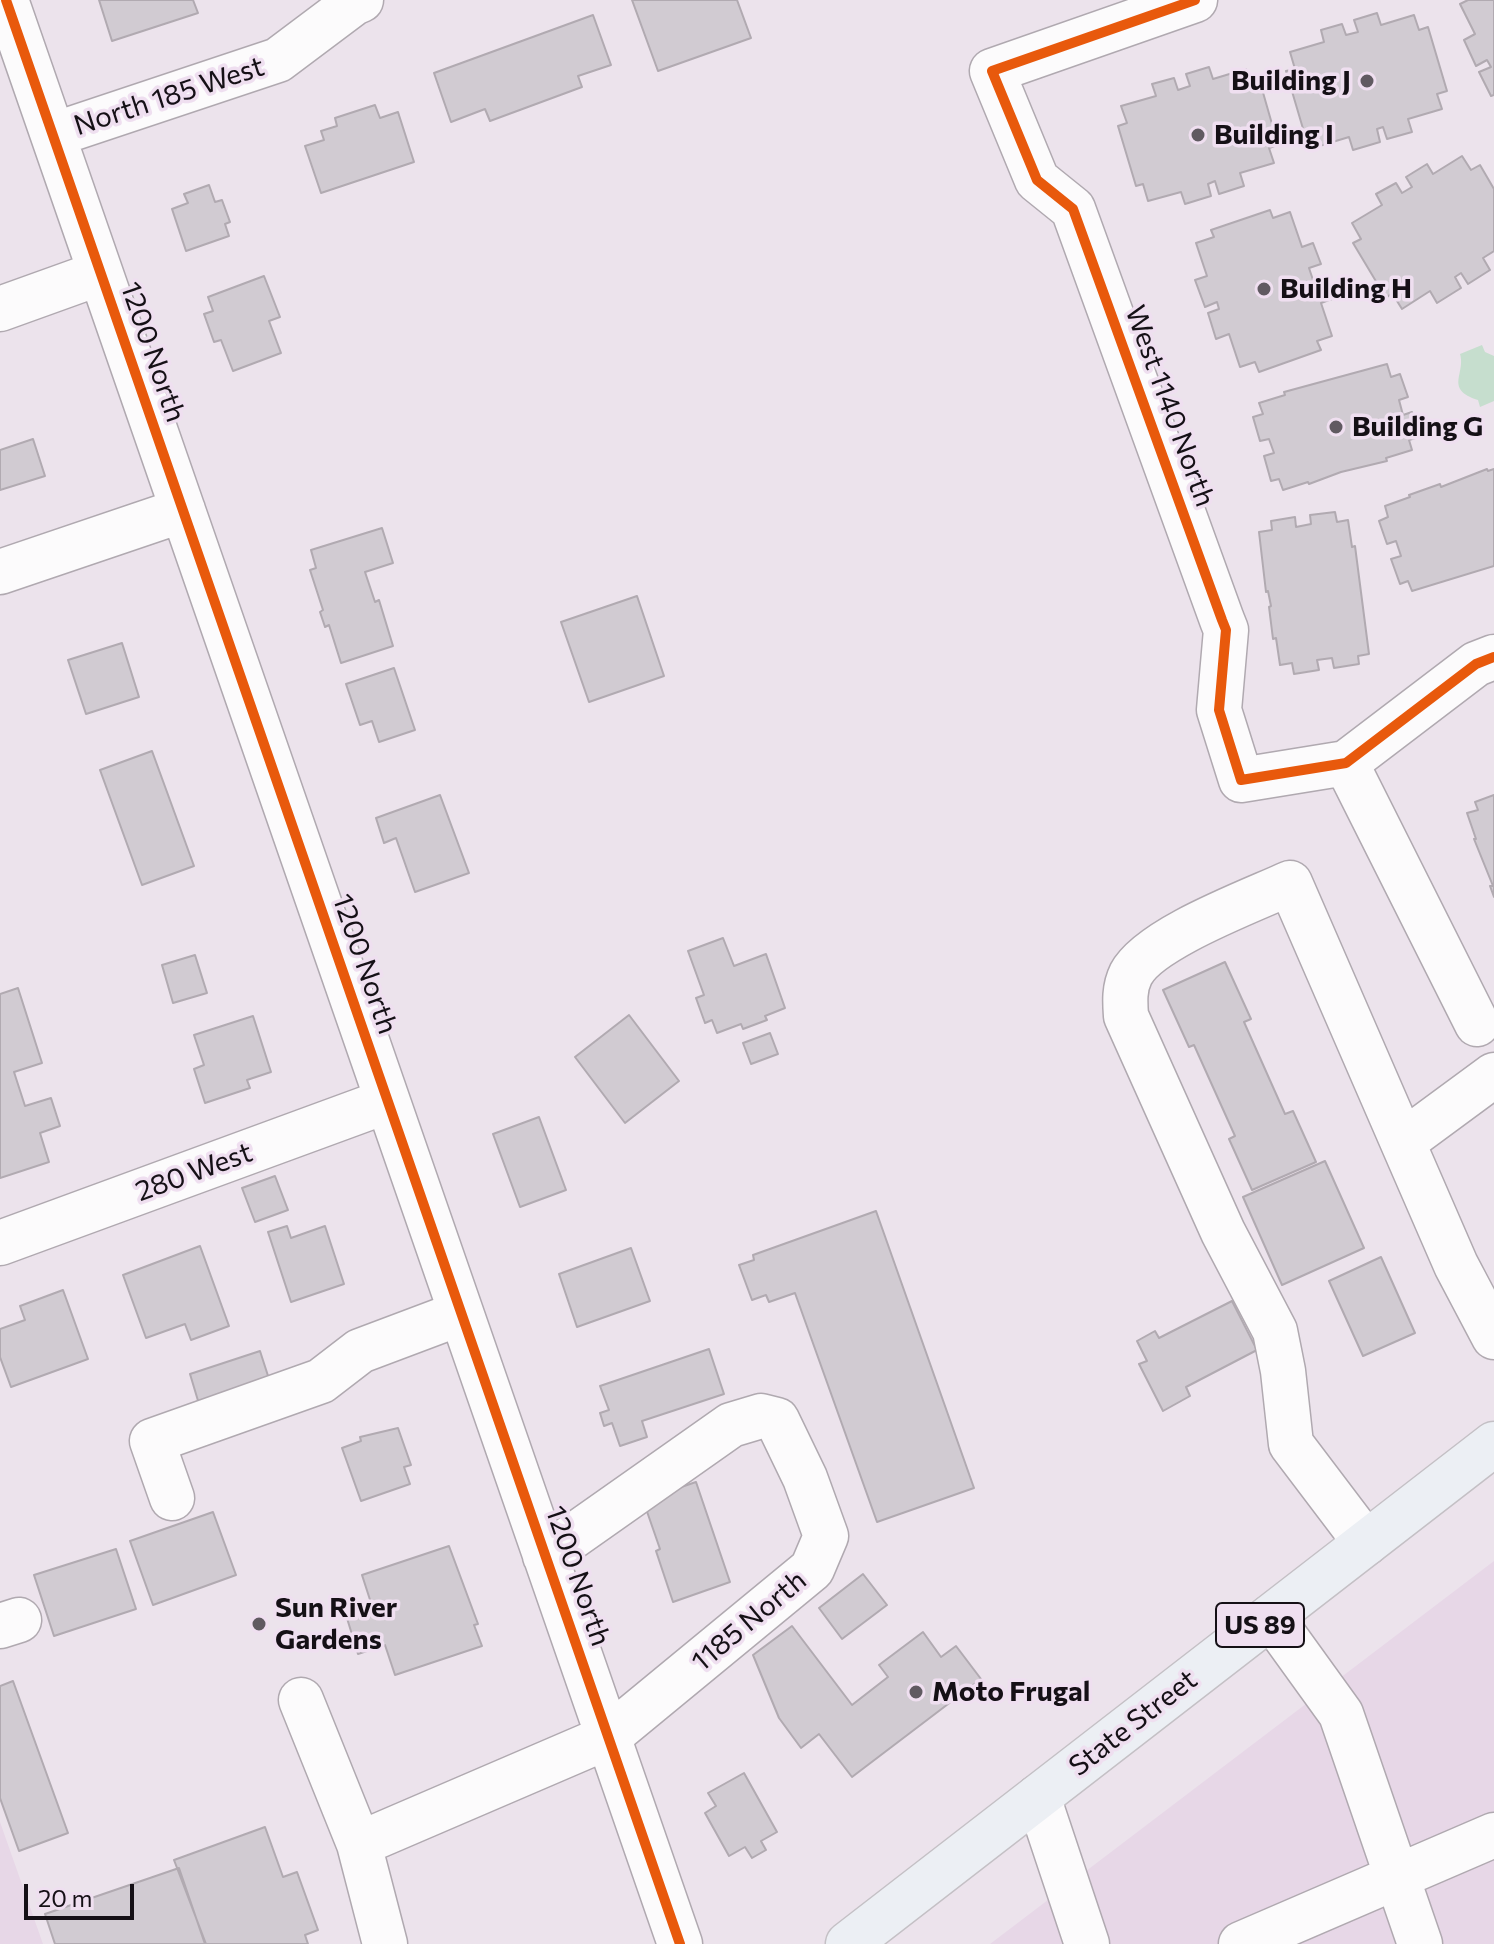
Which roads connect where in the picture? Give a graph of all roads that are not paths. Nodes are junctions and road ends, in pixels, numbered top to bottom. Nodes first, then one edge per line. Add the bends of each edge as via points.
1 (6, 0) edge
2 (361, 0) edge
3 (1195, 0) edge
4 (53, 135) junction
5 (100, 273) junction
6 (0, 309) edge
7 (183, 510) junction
8 (0, 572) edge
9 (1494, 657) edge
10 (1346, 763) junction
11 (1477, 1024) dead end
12 (1494, 1075) edge
13 (387, 1101) junction
14 (1403, 1142) junction
15 (0, 1243) edge
16 (461, 1313) junction
17 (1494, 1337) edge
18 (1494, 1444) edge
19 (172, 1498) dead end
20 (1366, 1543) junction
21 (545, 1556) junction
22 (1271, 1617) junction
23 (301, 1700) dead end
24 (608, 1737) junction
25 (1038, 1797) junction
26 (1494, 1835) edge
27 (359, 1844) junction
28 (1397, 1877) junction
29 (385, 1944) edge
30 (680, 1944) edge
31 (848, 1944) edge
32 (1087, 1944) edge
33 (1241, 1944) edge
34 (1420, 1944) edge

1 - 4 street, 1200 North
2 - 4 street, North 185 West via 278,60
3 - 10 street, West 1140 North via 992,71 1037,180 1073,209 1226,630 1219,710 1241,780
4 - 5 street, 1200 North
5 - 6 street
5 - 7 street, 1200 North
7 - 8 street
7 - 13 street, 1200 North
9 - 10 street via 1476,664
10 - 11 street
12 - 14 street
13 - 15 street, 280 West
13 - 16 street, 1200 North
14 - 17 street
14 - 20 street via 1290,883 1193,927 1150,953 1131,973 1124,996 1126,1016 1223,1232 1275,1331 1291,1444
16 - 19 street via 360,1351 321,1381 152,1441
16 - 21 street, 1200 North
18 - 20 main road, State Street / US 89
20 - 22 main road, State Street / US 89
21 - 24 street, 1200 North
21 - 24 street, 1185 North via 731,1425 761,1416 777,1420 826,1536 812,1569
22 - 25 main road, State Street / US 89
22 - 28 street via 1341,1714
23 - 27 street
24 - 27 street
24 - 30 street, 1200 North
25 - 31 main road, State Street / US 89
25 - 32 street
26 - 28 street
27 - 29 street
28 - 33 street
28 - 34 street

